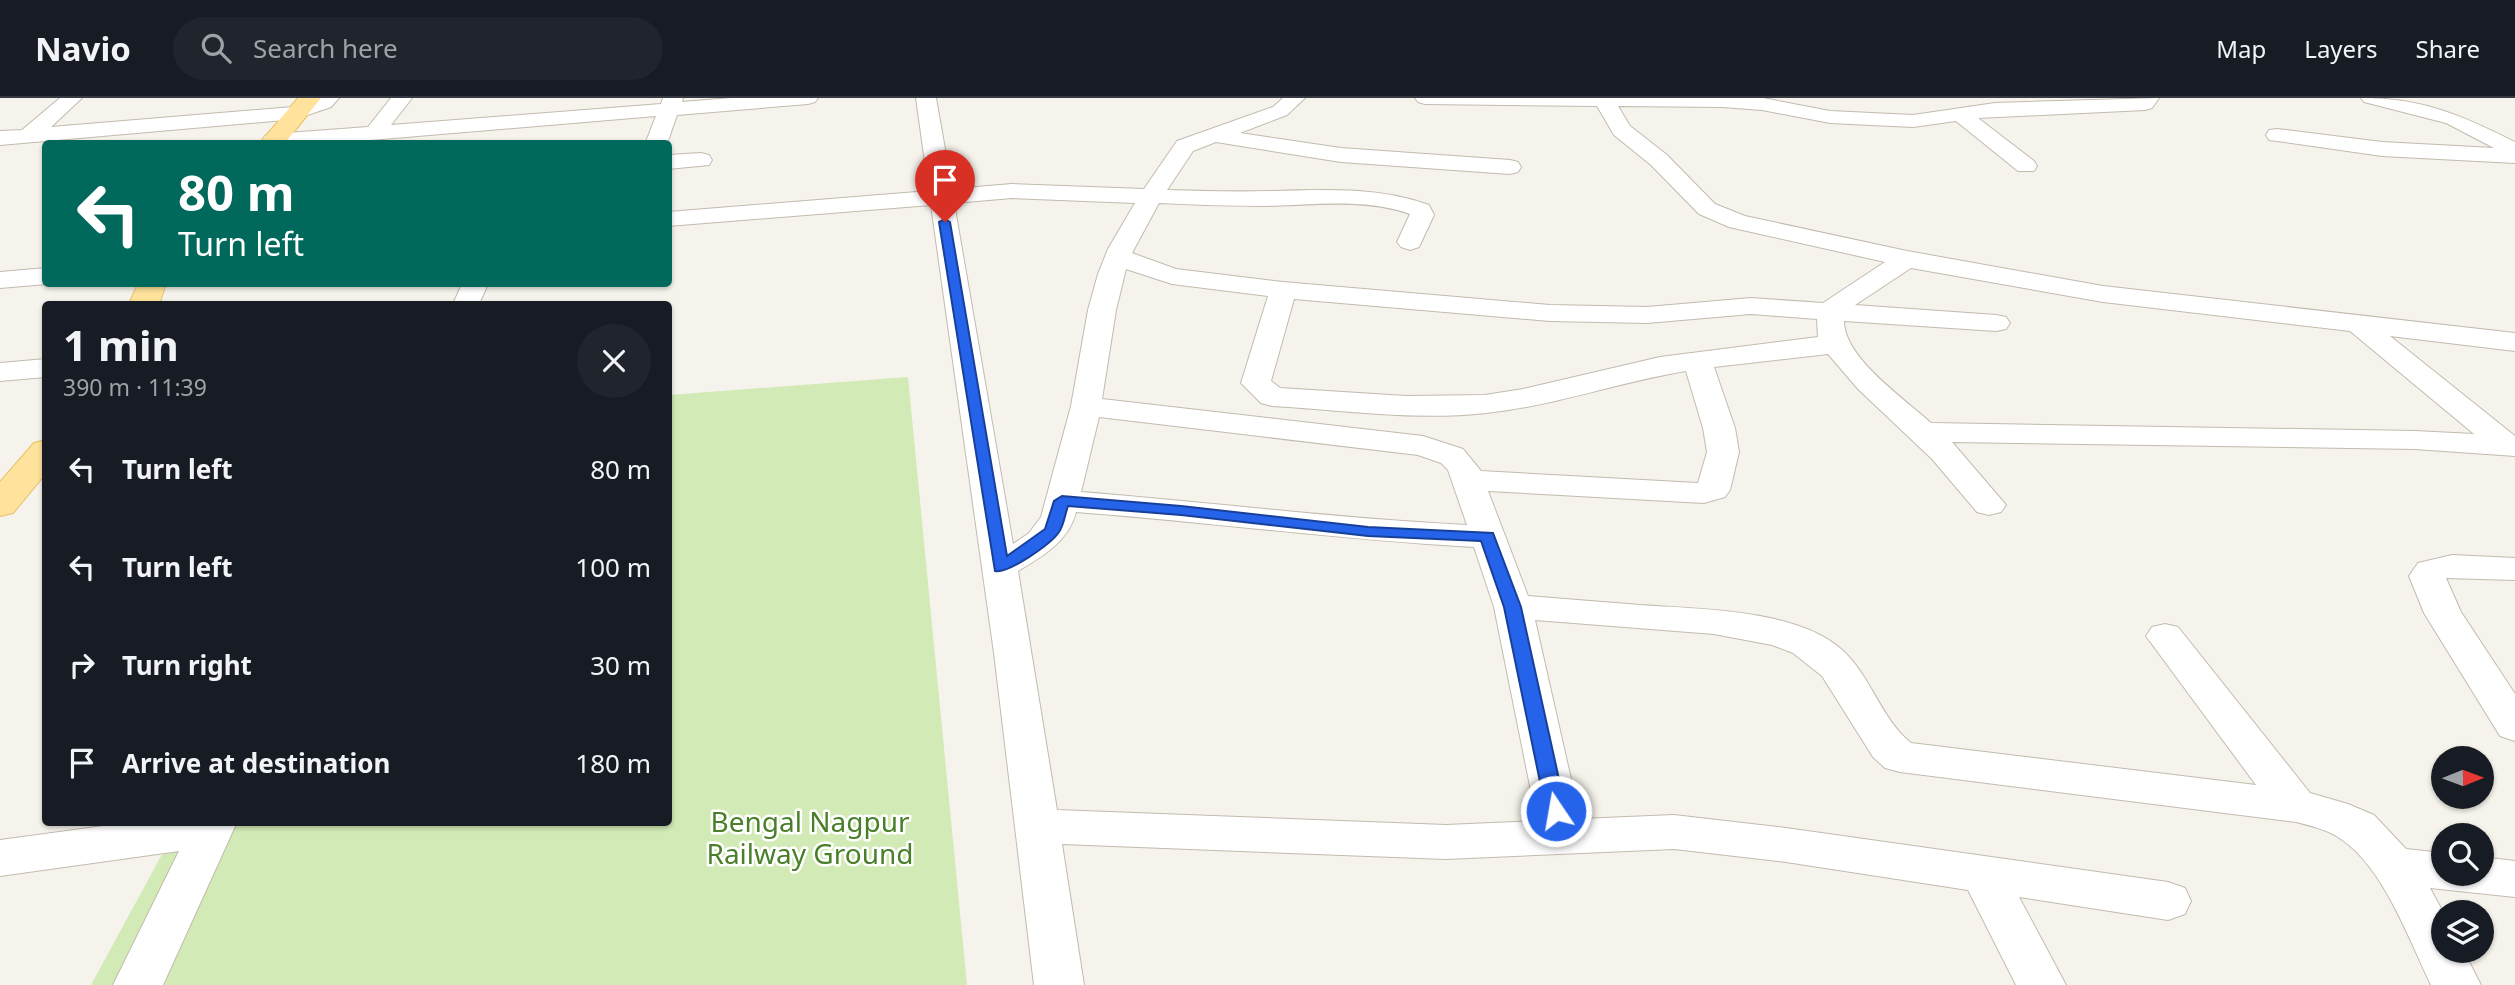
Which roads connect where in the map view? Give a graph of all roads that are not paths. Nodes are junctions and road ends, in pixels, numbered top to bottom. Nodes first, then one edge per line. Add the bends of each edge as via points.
1 (72, 98) edge
2 (178, 98) edge
3 (329, 98) edge
4 (402, 98) edge
5 (572, 98) edge
6 (808, 98) edge
7 (926, 98) edge
8 (1295, 98) edge
9 (1425, 98) edge
10 (1571, 98) edge
11 (1941, 98) edge
12 (2149, 98) edge
13 (2371, 98) edge
14 (1603, 99) edge
15 (731, 101) edge
16 (299, 103) edge
17 (671, 104) edge
18 (443, 108) dead end
19 (1964, 114) junction
20 (619, 115) edge
21 (560, 118) junction
22 (149, 125) junction
23 (429, 129) junction
24 (374, 133) junction
25 (29, 135) junction
26 (1214, 135) junction
27 (2277, 135) dead end
28 (0, 138) edge
29 (130, 140) edge
30 (273, 140) edge
31 (295, 140) edge
32 (548, 140) edge
33 (658, 140) edge
34 (2515, 150) edge
35 (2515, 156) edge
36 (701, 160) dead end
37 (672, 162) edge
38 (1442, 163) junction
39 (2026, 166) dead end
40 (1510, 167) dead end
41 (940, 196) junction
42 (1152, 196) junction
43 (1398, 202) junction
44 (672, 219) edge
45 (1410, 242) dead end
46 (1118, 257) junction
47 (1907, 259) junction
48 (42, 276) edge
49 (0, 280) edge
50 (1283, 290) junction
51 (1832, 311) junction
52 (1996, 323) dead end
53 (2357, 323) junction
54 (2515, 342) edge
55 (1836, 344) junction
56 (1697, 360) junction
57 (42, 368) edge
58 (0, 372) edge
59 (1086, 405) junction
60 (1923, 432) junction
61 (2511, 446) edge
62 (42, 455) edge
63 (1468, 480) junction
64 (3, 499) edge
65 (1062, 501) junction
66 (1989, 505) dead end
67 (1488, 537) junction
68 (1000, 567) junction
69 (2515, 569) edge
70 (1513, 607) junction
71 (2165, 636) dead end
72 (2515, 726) edge
73 (2296, 806) junction
74 (207, 826) edge
75 (213, 826) edge
76 (1037, 826) junction
77 (1562, 836) junction
78 (0, 858) edge
79 (2393, 866) junction
80 (2431, 870) edge
81 (1983, 874) junction
82 (2494, 877) edge
83 (2515, 879) edge
84 (2168, 901) dead end
85 (138, 985) edge
86 (1059, 985) edge
87 (2042, 985) edge
88 (2456, 985) edge

1 - 25 street
2 - 22 street
3 - 16 street via 324,103
4 - 24 street
5 - 21 street
6 - 15 street
7 - 41 street
8 - 26 street via 1280,111
9 - 10 street
10 - 14 street
11 - 19 street
12 - 19 street via 2145,104
13 - 34 street via 2453,118
14 - 19 street via 1737,102 1854,119 1913,121
14 - 47 street via 1622,130 1717,215
15 - 17 street
16 - 22 street
16 - 30 main road
17 - 20 street
17 - 33 street
18 - 23 street
19 - 39 street
20 - 21 street
21 - 23 street
21 - 32 street
22 - 25 street
22 - 29 street
23 - 24 street
24 - 31 street
25 - 28 street
26 - 38 street via 1341,155
26 - 42 street via 1185,146
27 - 35 street via 2382,149
36 - 37 street
38 - 40 street
38 - 43 street
41 - 42 street via 1012,191
41 - 44 street
41 - 68 street
42 - 43 street via 1350,197
42 - 46 street
43 - 45 street via 1412,205 1422,215
46 - 50 street via 1172,276
46 - 59 street via 1102,310
47 - 51 street
47 - 53 street via 2103,294
48 - 49 street
50 - 51 street via 1550,313 1647,315 1751,306
50 - 56 street via 1256,383 1272,397 1483,405
51 - 52 street
51 - 55 street via 1830,327
53 - 54 street
53 - 61 street
55 - 56 street
55 - 60 street
56 - 63 street via 1723,452 1713,490 1696,493
57 - 58 street
59 - 63 street via 1423,446 1452,456
59 - 65 street
60 - 61 street via 2415,440
60 - 66 street
62 - 64 main road
63 - 67 street
65 - 67 street via 1368,531
65 - 68 street via 1052,531
67 - 70 street
68 - 76 street
69 - 72 street via 2452,566 2427,576 2443,613
70 - 73 street via 1742,625 1799,642 1824,654 1837,668 1885,747 1900,757
70 - 77 street
71 - 73 street
73 - 79 street via 2331,814 2365,832
74 - 78 street
75 - 85 street
76 - 77 street via 1446,842
76 - 86 street
77 - 81 street via 1674,832
79 - 80 street
79 - 88 street
81 - 84 street
81 - 87 street
82 - 83 street

